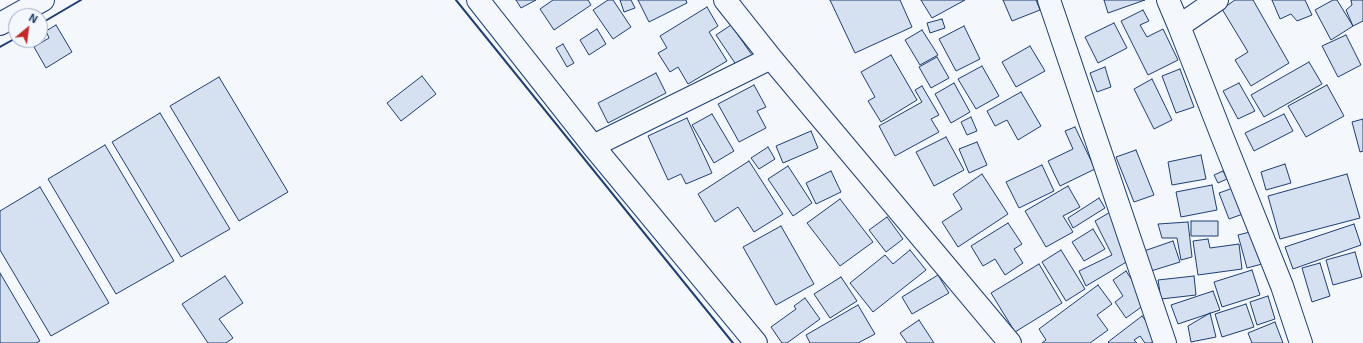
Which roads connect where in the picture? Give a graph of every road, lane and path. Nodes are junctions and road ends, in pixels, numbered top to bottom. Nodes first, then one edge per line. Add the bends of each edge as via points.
1 (43, 0) edge
2 (478, 0) edge
3 (725, 0) edge
4 (1049, 0) edge
5 (1168, 0) edge
6 (1217, 0) edge
7 (0, 24) edge
8 (1180, 26) junction
9 (771, 58) junction
10 (593, 146) junction
11 (756, 343) edge
12 (1010, 343) edge
13 (1165, 343) edge
14 (1301, 343) edge

1 - 7 street
2 - 10 street
3 - 9 street
4 - 13 street
5 - 8 street
6 - 8 street
8 - 14 street via 1282,286
9 - 10 street
9 - 12 street
10 - 11 street

